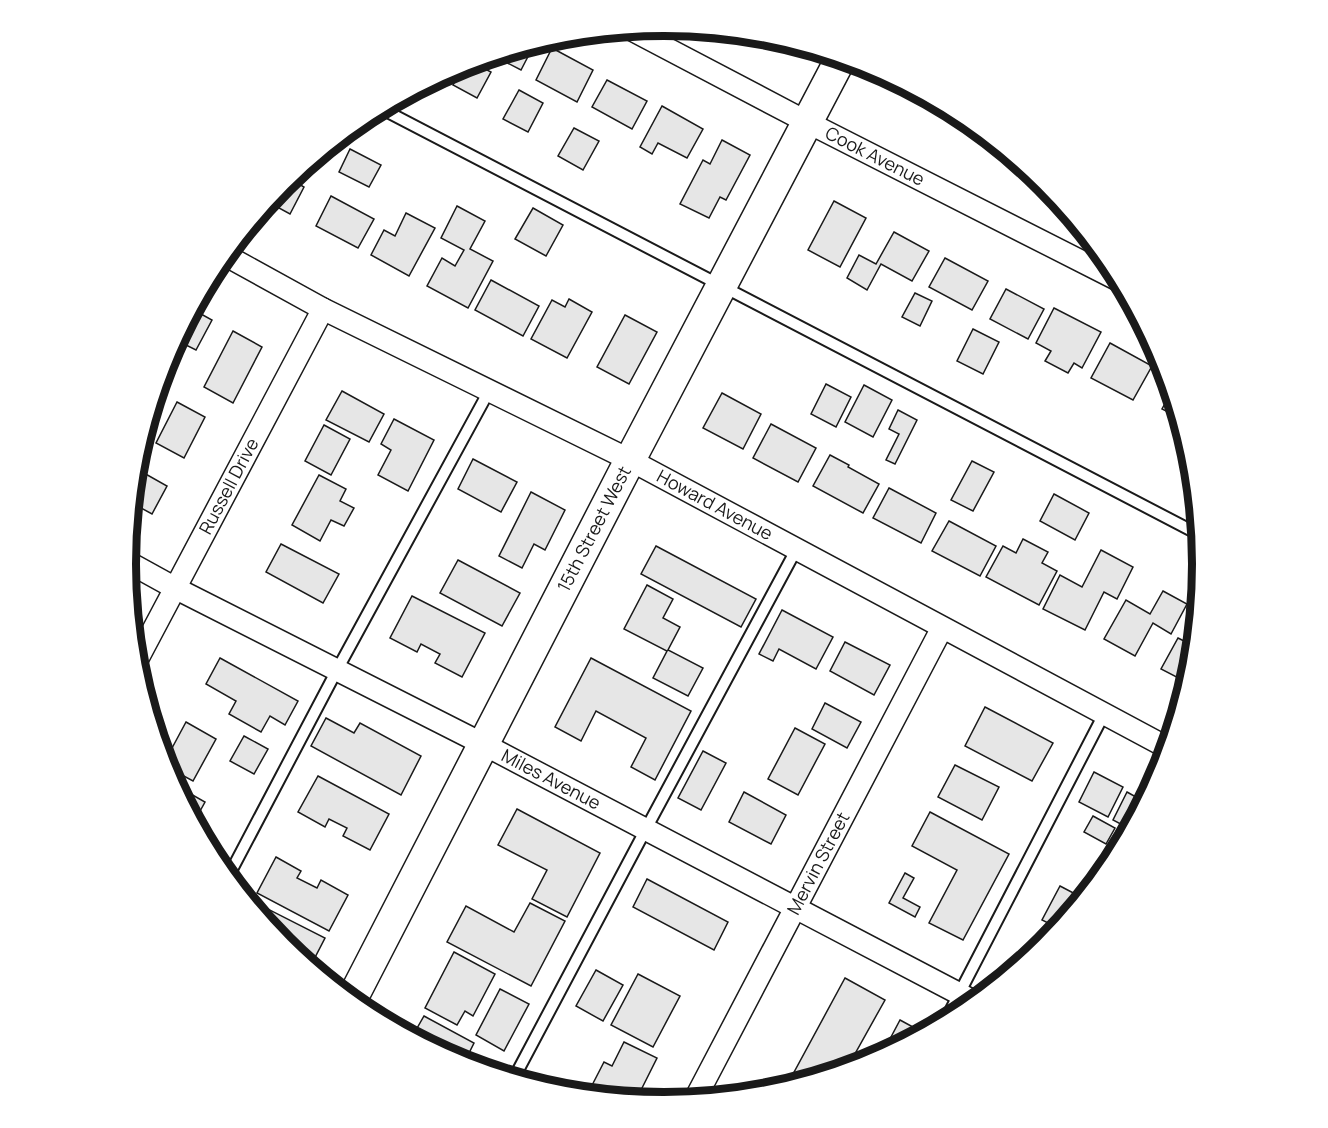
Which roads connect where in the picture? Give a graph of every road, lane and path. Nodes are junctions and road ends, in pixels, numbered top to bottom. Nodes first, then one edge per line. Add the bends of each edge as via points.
1 (644, 37) edge
2 (837, 65) edge
3 (390, 113) edge
4 (807, 123) junction
5 (233, 260) edge
6 (1104, 273) edge
7 (721, 286) junction
8 (323, 309) junction
9 (489, 391) junction
10 (630, 460) junction
11 (1191, 531) edge
12 (796, 550) junction
13 (136, 567) edge
14 (175, 588) junction
15 (942, 628) junction
16 (143, 648) edge
17 (337, 670) junction
18 (1104, 714) junction
19 (483, 744) junction
20 (1160, 744) edge
21 (646, 829) junction
22 (233, 868) edge
23 (796, 907) junction
24 (356, 992) edge
25 (969, 995) edge
26 (965, 997) edge
27 (518, 1071) edge
28 (699, 1091) edge

1 - 4 street, Cook Avenue
2 - 4 street, 15th Street West
3 - 7 lane
4 - 6 street, Cook Avenue
4 - 7 street, 15th Street West
5 - 8 street, Howard Avenue
7 - 10 street, 15th Street West
7 - 11 lane
8 - 9 street, Howard Avenue
8 - 14 street, Russell Drive
9 - 10 street, Howard Avenue
9 - 17 lane
10 - 12 street, Howard Avenue
10 - 19 street, 15th Street West
12 - 15 street, Howard Avenue
12 - 21 lane
13 - 14 street, Miles Avenue
14 - 16 street, Russell Drive
14 - 17 street, Miles Avenue
15 - 18 street, Howard Avenue
15 - 23 street, Mervin Street
17 - 19 street, Miles Avenue
17 - 22 lane
18 - 20 street, Howard Avenue
18 - 25 lane
19 - 21 street, Miles Avenue
19 - 24 street, 15th Street West
21 - 23 street, Miles Avenue
21 - 27 lane
23 - 26 street, Miles Avenue
23 - 28 street, Mervin Street

